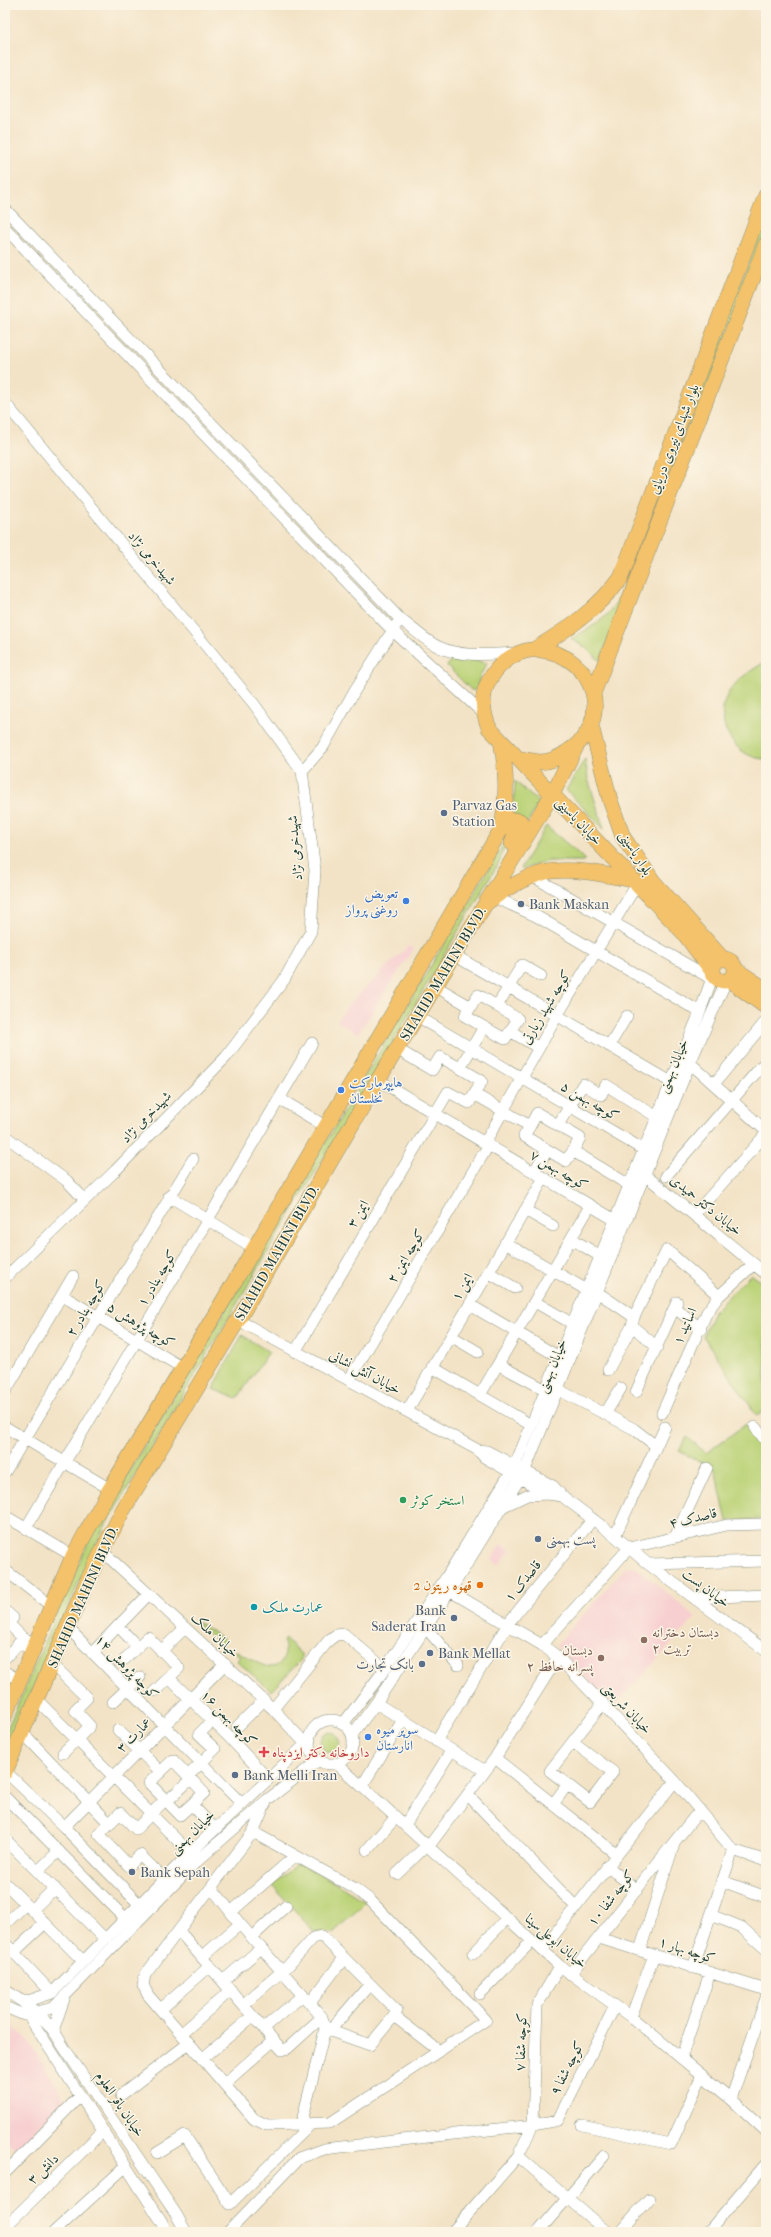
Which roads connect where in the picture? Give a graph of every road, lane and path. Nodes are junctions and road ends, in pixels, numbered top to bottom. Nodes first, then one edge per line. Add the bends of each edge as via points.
1 (766, 195) edge
2 (5, 209) edge
3 (5, 228) edge
4 (766, 244) edge
5 (5, 403) edge
6 (401, 620) junction
7 (392, 630) junction
8 (535, 649) junction
9 (518, 653) junction
10 (594, 694) junction
11 (482, 712) junction
12 (591, 725) junction
13 (501, 741) junction
14 (576, 747) junction
15 (521, 759) junction
16 (302, 771) junction
17 (553, 793) junction
18 (502, 828) junction
19 (506, 868) junction
20 (534, 877) junction
21 (635, 882) junction
22 (490, 900) junction
23 (614, 924) junction
24 (597, 951) junction
25 (454, 955) junction
26 (541, 976) dead end
27 (721, 976) junction
28 (436, 986) junction
29 (508, 987) junction
30 (766, 990) edge
31 (497, 1006) junction
32 (471, 1007) junction
33 (766, 1007) edge
34 (700, 1012) junction
35 (417, 1016) junction
36 (557, 1016) junction
37 (627, 1016) dead end
38 (766, 1021) edge
39 (484, 1027) junction
40 (508, 1035) junction
41 (312, 1043) dead end
42 (609, 1046) junction
43 (398, 1048) junction
44 (539, 1048) junction
45 (471, 1049) junction
46 (766, 1061) edge
47 (690, 1063) junction
48 (460, 1068) junction
49 (522, 1078) junction
50 (378, 1080) junction
51 (671, 1082) junction
52 (714, 1084) junction
53 (474, 1094) junction
54 (280, 1099) junction
55 (732, 1100) junction
56 (569, 1107) junction
57 (504, 1110) junction
58 (434, 1114) junction
59 (657, 1117) junction
60 (558, 1125) junction
61 (325, 1126) junction
62 (530, 1126) junction
63 (766, 1132) edge
64 (5, 1136) edge
65 (488, 1146) junction
66 (547, 1150) junction
67 (644, 1150) junction
68 (573, 1151) junction
69 (193, 1158) dead end
70 (534, 1172) junction
71 (645, 1175) junction
72 (666, 1176) dead end
73 (544, 1178) junction
74 (629, 1185) junction
75 (169, 1196) junction
76 (86, 1200) junction
77 (590, 1206) junction
78 (700, 1208) dead end
79 (525, 1210) junction
80 (209, 1220) junction
81 (615, 1220) junction
82 (553, 1226) dead end
83 (572, 1239) junction
84 (505, 1243) junction
85 (254, 1248) junction
86 (600, 1256) junction
87 (754, 1264) junction
88 (553, 1271) junction
89 (488, 1272) junction
90 (766, 1274) edge
91 (73, 1276) dead end
92 (5, 1278) edge
93 (515, 1288) dead end
94 (592, 1291) junction
95 (63, 1296) junction
96 (719, 1296) junction
97 (535, 1302) junction
98 (470, 1305) junction
99 (98, 1316) junction
100 (238, 1320) junction
101 (633, 1321) junction
102 (573, 1324) junction
103 (701, 1329) junction
104 (518, 1332) junction
105 (451, 1336) junction
106 (138, 1340) junction
107 (657, 1346) junction
108 (295, 1352) junction
109 (478, 1352) dead end
110 (560, 1357) junction
111 (499, 1365) junction
112 (432, 1367) junction
113 (183, 1368) junction
114 (608, 1370) dead end
115 (349, 1380) junction
116 (621, 1388) dead end
117 (546, 1390) junction
118 (559, 1390) junction
119 (5, 1392) edge
120 (636, 1392) dead end
121 (480, 1395) junction
122 (407, 1411) junction
123 (662, 1413) dead end
124 (605, 1414) junction
125 (532, 1425) junction
126 (5, 1426) edge
127 (665, 1427) dead end
128 (755, 1427) dead end
129 (25, 1439) junction
130 (766, 1441) edge
131 (656, 1446) junction
132 (64, 1462) junction
133 (708, 1468) dead end
134 (5, 1472) edge
135 (518, 1472) junction
136 (110, 1489) junction
137 (548, 1494) junction
138 (562, 1496) junction
139 (502, 1508) junction
140 (5, 1516) edge
141 (593, 1519) junction
142 (766, 1524) edge
143 (26, 1528) junction
144 (616, 1536) junction
145 (675, 1537) junction
146 (629, 1548) junction
147 (102, 1550) junction
148 (73, 1556) junction
149 (766, 1561) edge
150 (648, 1564) junction
151 (5, 1570) edge
152 (450, 1591) junction
153 (149, 1594) junction
154 (766, 1595) edge
155 (694, 1598) junction
156 (50, 1605) junction
157 (5, 1611) edge
158 (118, 1626) junction
159 (508, 1626) junction
160 (68, 1628) junction
161 (186, 1628) junction
162 (426, 1628) junction
163 (27, 1643) junction
164 (542, 1645) junction
165 (138, 1646) junction
166 (161, 1651) junction
167 (766, 1651) edge
168 (92, 1653) junction
169 (558, 1657) junction
170 (5, 1658) edge
171 (125, 1659) dead end
172 (52, 1664) junction
173 (225, 1664) junction
174 (458, 1665) dead end
175 (385, 1670) junction
176 (5, 1672) edge
177 (140, 1676) dead end
178 (169, 1678) junction
179 (19, 1680) junction
180 (127, 1689) junction
181 (155, 1691) dead end
182 (37, 1700) junction
183 (191, 1700) junction
184 (264, 1700) junction
185 (113, 1702) dead end
186 (376, 1703) junction
187 (603, 1703) junction
188 (273, 1709) junction
189 (5, 1715) edge
190 (403, 1720) junction
191 (212, 1721) junction
192 (343, 1724) junction
193 (164, 1726) junction
194 (237, 1727) dead end
195 (118, 1730) dead end
196 (22, 1732) junction
197 (352, 1735) junction
198 (76, 1740) junction
199 (436, 1741) junction
200 (308, 1742) junction
201 (573, 1742) junction
202 (140, 1751) junction
203 (451, 1751) junction
204 (63, 1754) dead end
205 (495, 1758) junction
206 (319, 1760) junction
207 (202, 1762) junction
208 (336, 1763) junction
209 (5, 1771) edge
210 (485, 1771) junction
211 (161, 1772) junction
212 (114, 1777) junction
213 (189, 1777) junction
214 (268, 1779) junction
215 (675, 1781) junction
216 (362, 1786) junction
217 (568, 1786) junction
218 (468, 1795) junction
219 (5, 1798) edge
220 (267, 1800) junction
221 (166, 1801) junction
222 (89, 1802) junction
223 (554, 1803) junction
224 (242, 1804) junction
225 (192, 1805) junction
226 (700, 1810) junction
227 (151, 1814) junction
228 (396, 1817) junction
229 (110, 1824) junction
230 (405, 1825) junction
231 (64, 1827) junction
232 (215, 1829) junction
233 (253, 1832) junction
234 (5, 1839) edge
235 (676, 1841) junction
236 (428, 1846) junction
237 (114, 1850) junction
238 (367, 1850) dead end
239 (733, 1850) junction
240 (59, 1851) junction
241 (190, 1853) junction
242 (616, 1854) junction
243 (295, 1856) junction
244 (766, 1861) edge
245 (100, 1863) junction
246 (607, 1866) junction
247 (38, 1871) junction
248 (397, 1874) dead end
249 (164, 1879) junction
250 (722, 1881) junction
251 (5, 1883) edge
252 (55, 1888) junction
253 (212, 1888) junction
254 (637, 1890) junction
255 (766, 1897) edge
256 (139, 1904) junction
257 (286, 1906) dead end
258 (29, 1907) junction
259 (576, 1907) junction
260 (231, 1912) junction
261 (711, 1915) junction
262 (126, 1918) junction
263 (507, 1918) junction
264 (45, 1922) junction
265 (5, 1924) edge
266 (240, 1924) junction
267 (179, 1931) junction
268 (252, 1937) junction
269 (599, 1938) junction
270 (105, 1939) junction
271 (532, 1941) junction
272 (5, 1943) edge
273 (261, 1948) junction
274 (766, 1948) edge
275 (542, 1950) junction
276 (640, 1950) junction
277 (14, 1952) junction
278 (473, 1954) dead end
279 (654, 1955) junction
280 (202, 1957) junction
281 (344, 1958) junction
282 (83, 1961) junction
283 (210, 1966) junction
284 (560, 1966) junction
285 (693, 1968) junction
286 (282, 1970) junction
287 (710, 1973) junction
288 (570, 1974) junction
289 (223, 1981) junction
290 (370, 1984) junction
291 (5, 1990) edge
292 (231, 1990) junction
293 (766, 1990) edge
294 (52, 1993) junction
295 (480, 1994) dead end
296 (766, 1998) edge
297 (64, 1999) junction
298 (306, 1999) junction
299 (21, 2001) junction
300 (244, 2004) junction
301 (615, 2006) junction
302 (5, 2007) edge
303 (161, 2010) junction
304 (34, 2014) junction
305 (253, 2016) junction
306 (394, 2016) junction
307 (322, 2017) junction
308 (631, 2017) junction
309 (54, 2028) junction
310 (264, 2028) junction
311 (325, 2029) junction
312 (181, 2034) junction
313 (274, 2040) junction
314 (189, 2043) junction
315 (438, 2050) junction
316 (681, 2058) junction
317 (202, 2059) junction
318 (702, 2075) junction
319 (224, 2084) junction
320 (121, 2095) dead end
321 (80, 2096) junction
322 (732, 2099) junction
323 (305, 2125) junction
324 (533, 2125) junction
325 (582, 2125) dead end
326 (766, 2131) edge
327 (102, 2132) junction
328 (157, 2153) dead end
329 (518, 2156) junction
330 (604, 2156) dead end
331 (766, 2164) edge
332 (125, 2166) junction
333 (5, 2173) edge
334 (567, 2199) junction
335 (649, 2199) dead end
336 (5, 2227) edge
337 (67, 2228) edge
338 (54, 2232) edge
339 (166, 2232) edge
340 (186, 2232) edge
341 (228, 2232) edge
342 (452, 2232) edge
343 (538, 2232) edge
344 (607, 2232) edge
345 (620, 2232) edge
346 (708, 2232) edge

1 - 8 main road, بلوار شهدای نیروی دریایی via 620,577 607,596 587,615
2 - 6 street
3 - 7 street
4 - 10 main road, بلوار شهدای نیروی دریایی
5 - 16 street, شهیدخرمی نژاد via 254,704
6 - 7 street
6 - 9 street via 438,647 452,652 486,655
7 - 11 street
7 - 16 street via 323,747
8 - 9 main road
8 - 10 main road via 566,656 579,666
9 - 11 main road via 502,662 490,676 483,693
10 - 12 main road
11 - 13 main road via 489,728
12 - 14 main road
12 - 27 main road, بلوار یاسینی via 610,800 624,837 654,882 723,959 714,964
13 - 15 main road
13 - 18 main road, SHAHID MAHINI BLVD. via 506,764 507,794
14 - 15 main road via 559,758 540,762
14 - 17 main road, SHAHID MAHINI BLVD.
15 - 17 main road, خیابان یاسینی
16 - 76 street, شهیدخرمی نژاد via 315,870 311,931 284,980 226,1057
17 - 19 main road, SHAHID MAHINI BLVD.
17 - 21 main road, خیابان یاسینی
18 - 19 main road via 515,820 520,821 506,854
18 - 61 main road, SHAHID MAHINI BLVD.
19 - 22 main road, SHAHID MAHINI BLVD.
20 - 21 main road via 546,872 591,872
20 - 22 main road via 516,884
20 - 23 street
21 - 23 street, کوچه شهید زیارتی
21 - 27 main road, بلوار یاسینی
22 - 24 street via 536,916
22 - 25 main road, SHAHID MAHINI BLVD.
23 - 24 street, کوچه شهید زیارتی
23 - 27 street
24 - 34 street
24 - 36 street, کوچه شهید زیارتی
25 - 28 main road, SHAHID MAHINI BLVD.
25 - 29 street
26 - 29 street via 522,965
27 - 30 main road, بلوار یاسینی
27 - 33 main road, بلوار یاسینی
27 - 34 street, خیابان بهمنی
27 - 47 street, خیابان بهمنی
28 - 32 street
28 - 35 main road, SHAHID MAHINI BLVD.
29 - 31 street
29 - 36 street
31 - 32 street via 478,995
31 - 40 street via 518,1019
32 - 39 street via 465,1016
34 - 51 street, خیابان بهمنی
35 - 43 main road, SHAHID MAHINI BLVD.
35 - 45 street, کوچه بهمن ۵
36 - 42 street
36 - 44 street, کوچه شهید زیارتی
37 - 42 street
38 - 52 street
39 - 40 street
39 - 45 street
40 - 44 street
41 - 54 street, کوچه بنادر ۱
42 - 51 street
43 - 48 street via 432,1070 440,1057
43 - 50 main road, SHAHID MAHINI BLVD.
44 - 49 street, کوچه شهید زیارتی
45 - 48 street
45 - 49 street, کوچه بهمن ۵
46 - 55 street
47 - 52 street
47 - 71 street, خیابان بهمنی
48 - 53 street via 482,1081
49 - 56 street, کوچه بهمن ۵
49 - 57 street, کوچه شهید زیارتی
50 - 58 street, کوچه بهمن ۷
50 - 100 main road, SHAHID MAHINI BLVD.
51 - 59 street, خیابان بهمنی
52 - 55 street
53 - 57 street
53 - 58 street, ایمن ۳ via 469,1103 448,1092
54 - 61 street
54 - 80 street, کوچه بنادر ۱
55 - 63 street
55 - 72 street
56 - 59 street via 583,1084 601,1095 606,1085
56 - 60 street
56 - 67 street, کوچه بهمن ۵
57 - 62 street
57 - 65 street, کوچه شهید زیارتی via 487,1139
58 - 65 street, کوچه بهمن ۷
58 - 108 street, ایمن ۳
59 - 67 street, خیابان بهمنی
60 - 62 street via 537,1113
60 - 68 street via 580,1138
61 - 85 main road, SHAHID MAHINI BLVD.
62 - 66 street via 524,1136
63 - 78 street
64 - 76 street via 67,1181
65 - 70 street, کوچه بهمن ۷
65 - 115 street, کوچه ایمن ۲
66 - 68 street via 566,1161
66 - 70 street
67 - 74 street, خیابان بهمنی
68 - 74 street
69 - 75 street, کوچه بنادر ۲
70 - 73 street, کوچه بهمن ۷
71 - 87 street, خیابان دکتر حمیدی
71 - 94 street, خیابان بهمنی
73 - 77 street, کوچه بهمن ۷
73 - 79 street, ایمن ۱
74 - 81 street, خیابان بهمنی
75 - 80 street
75 - 99 street, کوچه بنادر ۲
76 - 92 street, شهیدخرمی نژاد
77 - 81 street, کوچه بهمن ۷
77 - 83 street
79 - 82 street
79 - 84 street, ایمن ۱
80 - 85 street
80 - 106 street, کوچه بنادر ۱
81 - 86 street, خیابان بهمنی
83 - 86 street
83 - 88 street
84 - 88 street
84 - 89 street, ایمن ۱
85 - 113 main road, SHAHID MAHINI BLVD.
86 - 94 street, خیابان بهمنی
87 - 90 street, خیابان دکتر حمیدی
87 - 96 street, اساتید ۱
88 - 94 street
88 - 97 street
89 - 93 street
89 - 98 street, ایمن ۱
91 - 95 street
94 - 101 street
94 - 102 street, خیابان بهمنی
94 - 118 street, خیابان بهمنی
95 - 99 street, کوچه پژوهش ۵
95 - 119 street
96 - 101 street via 667,1250
96 - 103 street, اساتید ۱ via 707,1312
97 - 102 street
97 - 104 street
98 - 104 street
98 - 105 street, ایمن ۱
99 - 106 street, کوچه پژوهش ۵
99 - 129 street, کوچه بنادر ۲
100 - 108 street, خیابان آتش نشانی
100 - 147 main road, SHAHID MAHINI BLVD. via 123,1510
101 - 107 street
101 - 114 street
102 - 110 street, خیابان بهمنی
103 - 107 street via 676,1305
103 - 123 street, اساتید ۱
104 - 110 street
104 - 111 street
105 - 109 street
105 - 112 street, ایمن ۱
106 - 113 street, کوچه پژوهش ۵
106 - 132 street, کوچه بنادر ۱
107 - 120 street
108 - 115 street, خیابان آتش نشانی
110 - 117 street, خیابان بهمنی
111 - 117 street
111 - 121 street
112 - 121 street
112 - 122 street, ایمن ۱
113 - 136 main road, SHAHID MAHINI BLVD.
115 - 122 street, خیابان آتش نشانی
116 - 124 street
117 - 125 street, خیابان بهمنی
118 - 124 street
118 - 135 street, خیابان بهمنی
121 - 125 street
122 - 135 street, خیابان آتش نشانی via 478,1450 484,1458
124 - 131 street
125 - 135 street, خیابان بهمنی
126 - 129 street
127 - 131 street
128 - 130 street
129 - 132 street
129 - 134 street, کوچه بنادر ۲
131 - 144 street
132 - 136 street
132 - 143 street, کوچه بنادر ۱
133 - 145 street
135 - 137 street
135 - 138 street via 552,1486
135 - 139 street, خیابان بهمنی
135 - 175 street, خیابان بهمنی
136 - 148 main road, SHAHID MAHINI BLVD.
137 - 138 street
137 - 139 street via 527,1495
138 - 141 street
139 - 152 street, خیابان بهمنی
140 - 143 street
141 - 144 street
141 - 159 street, قاصدک ۱
142 - 145 street, قاصدک ۴ via 727,1525
143 - 148 street
144 - 146 street, خیابان پست
145 - 146 street, قاصدک ۴
146 - 150 street, خیابان پست
146 - 164 street
147 - 153 street, خیابان ملک
147 - 160 main road, SHAHID MAHINI BLVD.
148 - 156 main road, SHAHID MAHINI BLVD.
149 - 150 street
150 - 155 street, خیابان پست
151 - 156 street
152 - 159 street, خیابان شریعتی
152 - 162 street, خیابان بهمنی
153 - 158 street
153 - 161 street, خیابان ملک
154 - 155 street
155 - 167 street, خیابان پست
156 - 163 main road, SHAHID MAHINI BLVD.
157 - 163 street via 13,1618 8,1623
158 - 165 street
158 - 168 street
159 - 164 street, خیابان شریعتی
159 - 199 street, قاصدک ۱
160 - 168 street, کوچه پژوهش ۱۴
160 - 172 main road, SHAHID MAHINI BLVD.
161 - 166 street
161 - 173 street, خیابان ملک
162 - 174 street
162 - 186 street, خیابان بهمنی
163 - 170 street
163 - 179 main road, SHAHID MAHINI BLVD.
164 - 169 street, خیابان شریعتی
165 - 166 street via 148,1637
165 - 171 street
166 - 178 street via 179,1668
168 - 180 street, کوچه پژوهش ۱۴
169 - 187 street, خیابان شریعتی
169 - 205 street
172 - 182 main road, SHAHID MAHINI BLVD.
172 - 198 street via 87,1698 75,1710 90,1726
173 - 183 street, عمارت ۳
173 - 184 street, خیابان ملک
175 - 188 street via 344,1634 336,1635 329,1640
175 - 192 street, خیابان بهمنی
176 - 179 street
177 - 180 street
178 - 181 street
178 - 183 street, کوچه بهمن ۱۶
179 - 189 main road, SHAHID MAHINI BLVD.
180 - 185 street
180 - 193 street, کوچه پژوهش ۱۴
182 - 196 main road, SHAHID MAHINI BLVD.
182 - 198 street
183 - 191 street, کوچه بهمن ۱۶
183 - 193 street, عمارت ۳
184 - 188 street, خیابان ملک
184 - 194 street
186 - 190 street
186 - 197 street, خیابان بهمنی
187 - 201 street
187 - 215 street, خیابان شریعتی
188 - 200 street, خیابان ملک
190 - 199 street
190 - 216 street
191 - 207 street via 199,1734 215,1749
191 - 214 street, کوچه بهمن ۱۶
192 - 197 street
192 - 200 street via 331,1720 319,1724 314,1728
193 - 202 street, عمارت ۳
193 - 207 street, کوچه پژوهش ۱۴
195 - 202 street
196 - 209 main road, SHAHID MAHINI BLVD.
196 - 222 street
197 - 208 street via 350,1752
198 - 204 street
198 - 212 street
199 - 203 street
200 - 206 street
200 - 214 street, خیابان بهمنی
201 - 217 street via 550,1771
201 - 217 street via 613,1772 590,1802
202 - 211 street
202 - 212 street, عمارت ۳
203 - 210 street
203 - 230 street
205 - 210 street
205 - 223 street
206 - 208 street
206 - 220 street, خیابان بهمنی
207 - 213 street
207 - 224 street, کوچه پژوهش ۱۴
208 - 216 street, خیابان ابوعلی‌سینا
209 - 231 street
210 - 218 street
211 - 213 street via 173,1760
211 - 221 street via 149,1783
212 - 222 street, عمارت ۳
212 - 227 street
213 - 221 street
213 - 225 street via 204,1793
214 - 224 street, خیابان بهمنی
215 - 226 street, خیابان شریعتی
215 - 242 street
216 - 228 street, خیابان ابوعلی‌سینا
217 - 223 street
218 - 236 street
218 - 259 street
219 - 240 street
220 - 233 street
220 - 297 street, خیابان بهمنی via 195,1862
221 - 225 street via 180,1815
221 - 227 street
222 - 229 street
222 - 231 street, عمارت ۳
223 - 242 street
224 - 232 street, خیابان بهمنی
225 - 232 street
226 - 235 street, کوچه شفا ۱۰
226 - 239 street, خیابان شریعتی
227 - 229 street via 136,1829 120,1813
227 - 241 street
228 - 230 street, خیابان ابوعلی‌سینا
228 - 238 street
229 - 237 street via 99,1834
230 - 236 street, خیابان ابوعلی‌سینا
231 - 245 street
232 - 241 street, خیابان بهمنی
233 - 243 street
233 - 253 street
234 - 247 street
235 - 254 street, کوچه شفا ۱۰
235 - 276 street
236 - 248 street
236 - 263 street, خیابان ابوعلی‌سینا
237 - 245 street
237 - 249 street via 129,1866 140,1855
239 - 244 street
239 - 250 street
240 - 247 street
240 - 262 street
241 - 249 street, خیابان بهمنی
242 - 246 street
243 - 260 street
243 - 315 street via 354,1888 370,1900 486,2020
245 - 256 street
246 - 254 street
246 - 259 street
247 - 252 street
249 - 256 street, خیابان بهمنی
250 - 255 street
250 - 261 street
251 - 258 street
252 - 258 street
252 - 270 street
253 - 260 street
253 - 267 street
254 - 269 street, کوچه شفا ۱۰
256 - 262 street, خیابان بهمنی
257 - 268 street
258 - 264 street
258 - 265 street
259 - 275 street
260 - 266 street
261 - 274 street via 741,1927
261 - 285 street
262 - 270 street, خیابان بهمنی
263 - 271 street, خیابان ابوعلی‌سینا
263 - 278 street
264 - 277 street
264 - 282 street
266 - 268 street
266 - 280 street
267 - 280 street
267 - 303 street via 145,1975 143,1985
268 - 273 street
269 - 276 street, کوچه بهار ۱
269 - 288 street, کوچه شفا ۱۰
270 - 282 street, خیابان بهمنی
271 - 275 street, خیابان ابوعلی‌سینا
271 - 295 street
272 - 277 street
273 - 286 street
273 - 289 street
275 - 284 street, خیابان ابوعلی‌سینا
276 - 279 street, کوچه بهار ۱
277 - 294 street
279 - 285 street, کوچه بهار ۱
279 - 308 street
280 - 283 street
281 - 286 street via 322,1936 313,1938
281 - 290 street
281 - 298 street
282 - 294 street, خیابان بهمنی
283 - 289 street
283 - 303 street
284 - 288 street, خیابان ابوعلی‌سینا
284 - 324 street, کوچه شفا ۷ via 537,2005
285 - 287 street, کوچه بهار ۱
286 - 298 street
286 - 300 street
287 - 293 street, کوچه بهار ۱
287 - 316 street
288 - 301 street, خیابان ابوعلی‌سینا
289 - 292 street
290 - 306 street via 397,2011
290 - 311 street via 333,2027
291 - 299 street, خیابان باقر العلوم
292 - 300 street
292 - 312 street
294 - 299 street, خیابان بهمنی
296 - 322 street
297 - 304 street, خیابان بهمنی via 53,2008
297 - 309 street
298 - 307 street
298 - 310 street
299 - 304 street, خیابان باقر العلوم
300 - 305 street
301 - 308 street, خیابان ابوعلی‌سینا
301 - 324 street, کوچه شفا ۹ via 558,2120
302 - 304 street via 15,2012
303 - 312 street
304 - 309 street, خیابان باقر العلوم
304 - 321 street, خیابان باقر العلوم
305 - 310 street
305 - 317 street
306 - 311 street via 370,2045
306 - 315 street
307 - 311 street
307 - 313 street via 288,2048 282,2050
308 - 316 street, خیابان ابوعلی‌سینا
309 - 340 street, خیابان باقر العلوم via 63,2046
310 - 313 street
311 - 323 street
312 - 314 street
313 - 319 street
314 - 317 street
314 - 320 street
315 - 323 street via 330,2124
316 - 318 street, خیابان ابوعلی‌سینا
317 - 319 street
318 - 322 street, خیابان ابوعلی‌سینا
318 - 325 street via 672,2144
319 - 323 street via 254,2120 267,2125
321 - 327 street, خیابان باقر العلوم
321 - 333 street
322 - 326 street, خیابان ابوعلی‌سینا
323 - 328 street via 230,2204 185,2136
324 - 329 street
324 - 341 street via 324,2149 299,2158
327 - 332 street, خیابان باقر العلوم
327 - 336 street, دانش ۳
329 - 334 street
329 - 342 street
330 - 334 street
331 - 346 street
332 - 337 street
332 - 339 street, خیابان باقر العلوم
334 - 343 street
334 - 344 street
335 - 345 street
337 - 338 street

